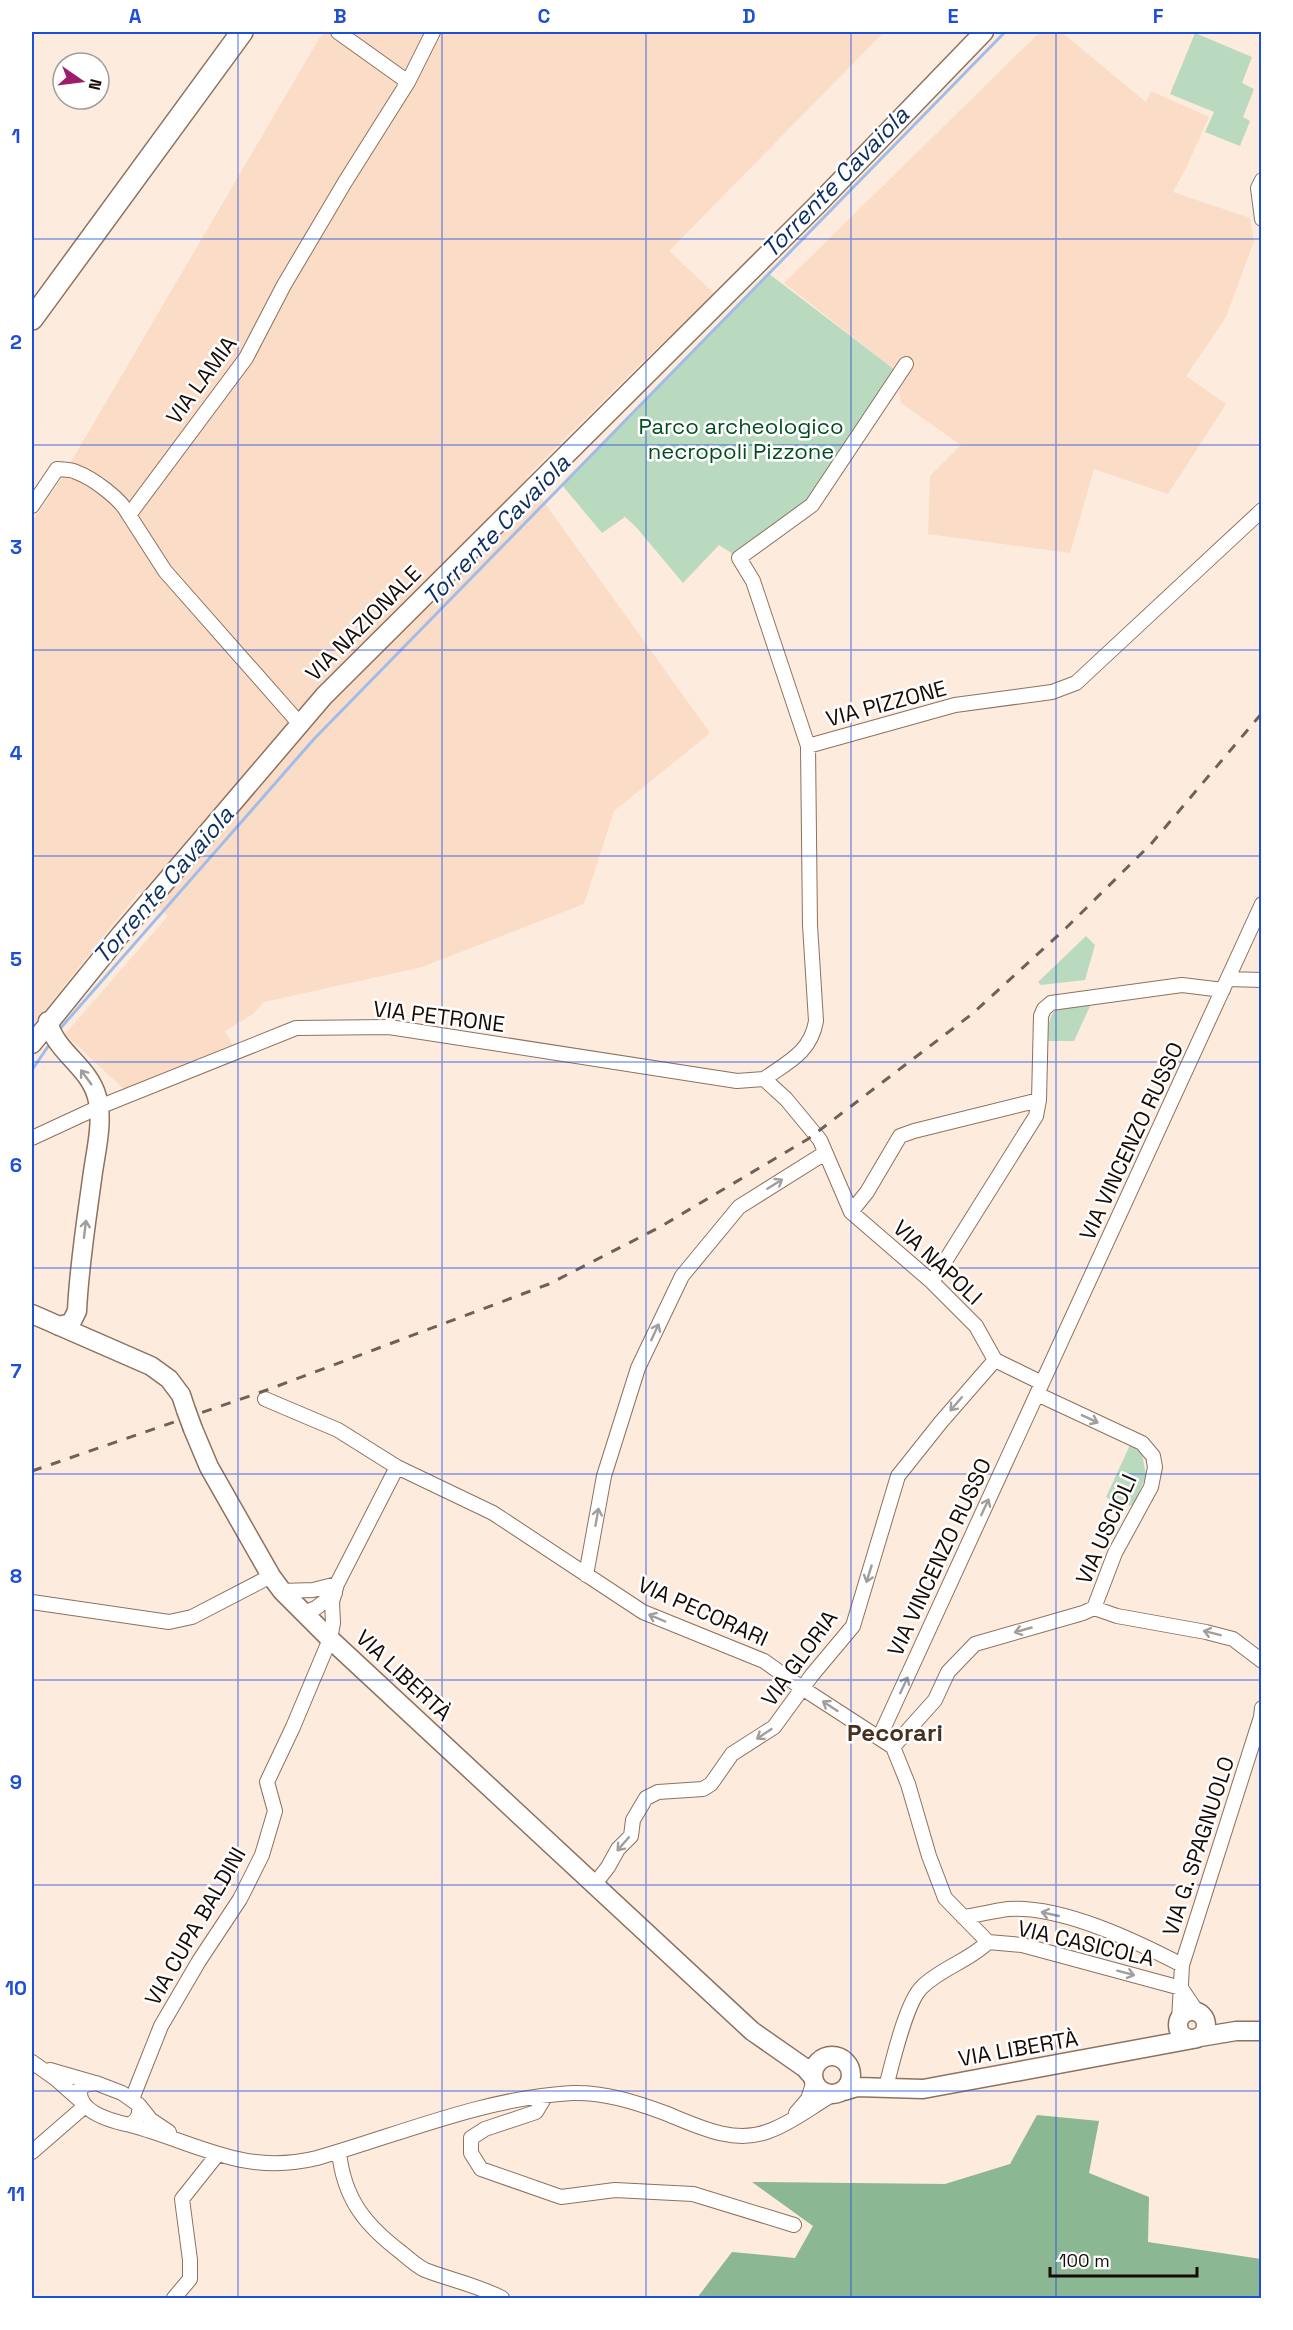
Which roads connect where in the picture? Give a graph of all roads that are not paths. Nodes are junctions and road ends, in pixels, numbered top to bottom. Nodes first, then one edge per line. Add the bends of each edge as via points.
1 (226, 32) edge
2 (242, 32) edge
3 (338, 32) edge
4 (433, 32) edge
5 (984, 32) edge
6 (408, 82) junction
7 (1262, 180) edge
8 (1262, 219) edge
9 (32, 298) edge
10 (32, 320) edge
11 (906, 364) dead end
12 (32, 506) edge
13 (1262, 510) edge
14 (129, 515) junction
15 (299, 723) junction
16 (808, 746) junction
17 (1262, 904) edge
18 (1262, 980) edge
19 (1225, 985) junction
20 (48, 1021) junction
21 (32, 1044) edge
22 (32, 1049) edge
23 (69, 1058) junction
24 (764, 1079) junction
25 (1039, 1100) junction
26 (98, 1103) junction
27 (32, 1138) edge
28 (825, 1153) junction
29 (851, 1212) junction
30 (932, 1282) junction
31 (78, 1287) junction
32 (32, 1314) edge
33 (59, 1326) junction
34 (103, 1346) junction
35 (995, 1360) junction
36 (1040, 1389) junction
37 (265, 1399) dead end
38 (397, 1467) junction
39 (586, 1575) junction
40 (271, 1576) junction
41 (332, 1588) junction
42 (282, 1591) junction
43 (32, 1602) edge
44 (1094, 1608) junction
45 (304, 1613) junction
46 (330, 1639) junction
47 (1262, 1661) edge
48 (802, 1689) junction
49 (1262, 1708) edge
50 (1261, 1717) edge
51 (879, 1738) junction
52 (893, 1747) junction
53 (594, 1885) junction
54 (963, 1917) junction
55 (988, 1942) junction
56 (1182, 1965) junction
57 (1181, 1988) junction
58 (1200, 2015) junction
59 (1179, 2023) junction
60 (1236, 2031) junction
61 (1262, 2031) edge
62 (1196, 2038) junction
63 (1158, 2047) junction
64 (787, 2055) junction
65 (826, 2057) junction
66 (34, 2064) edge
67 (850, 2068) junction
68 (814, 2079) junction
69 (96, 2083) junction
70 (886, 2087) junction
71 (838, 2093) junction
72 (545, 2097) junction
73 (136, 2102) junction
74 (84, 2105) junction
75 (786, 2124) junction
76 (130, 2125) junction
77 (181, 2140) junction
78 (32, 2152) edge
79 (339, 2152) junction
80 (218, 2155) junction
81 (794, 2225) dead end
82 (174, 2298) edge
83 (502, 2298) edge

1 - 9 highway
2 - 10 highway
3 - 6 street
4 - 6 street, VIA LAMIA
5 - 15 main road, VIA NAZIONALE via 808,215
6 - 14 street, VIA LAMIA via 284,285 246,358
7 - 8 street via 1258,188
11 - 16 street via 812,505 739,558 753,580
12 - 14 street via 57,469 75,471 90,480 124,505
13 - 16 street, VIA PIZZONE via 1076,683 1052,692 955,705
14 - 15 street via 165,571
15 - 20 main road, VIA NAZIONALE
16 - 24 street, VIA PIZZONE via 810,925 816,1021 813,1037 802,1051
17 - 19 street, VIA VINCENZO RUSSO
18 - 19 street
19 - 25 street via 1182,985 1051,1003 1041,1016
19 - 36 street, VIA VINCENZO RUSSO
20 - 21 main road, VIA NAZIONALE
20 - 23 main road via 51,1034
22 - 23 main road via 51,1050
26 -> 23 main road via 86,1075
24 - 26 street, VIA PETRONE via 736,1081 388,1027 296,1028
24 - 28 street via 786,1099
25 - 29 street via 900,1137
25 - 30 street via 1036,1116
26 - 27 street, VIA PETRONE
31 -> 26 main road via 99,1124
28 - 29 street, VIA NAPOLI
39 -> 28 street via 604,1476 638,1368 682,1276 739,1207
29 - 30 street, VIA NAPOLI
30 - 35 street, VIA NAPOLI via 976,1326
31 - 33 main road via 75,1318
31 - 34 main road via 88,1324
32 - 33 main road, VIA LIBERTÀ
33 - 34 main road, VIA LIBERTÀ
34 - 40 main road, VIA LIBERTÀ, bridge via 151,1366 169,1379 181,1395 209,1467
35 - 36 street
35 -> 48 street, VIA GLORIA via 898,1476 853,1626
36 -> 44 street, VIA USCIOLI via 1142,1443 1153,1456 1151,1487 1115,1553
51 -> 36 street, VIA VINCENZO RUSSO
37 - 38 street, VIA PECORARI via 338,1430
38 - 39 street, VIA PECORARI via 493,1512
38 - 41 street
48 -> 39 street, VIA PECORARI via 764,1661 643,1612
40 - 42 main road, VIA LIBERTÀ
40 - 43 street via 210,1610 169,1622
41 - 42 street
41 - 45 street
41 - 46 street, VIA CUPA BALDINI
42 - 45 main road, VIA LIBERTÀ
47 -> 44 street, VIA USCIOLI via 1233,1639
44 -> 52 street, VIA USCIOLI via 975,1644 948,1672 935,1700
45 - 46 main road, VIA LIBERTÀ
46 - 53 main road, VIA LIBERTÀ
46 - 73 street, VIA CUPA BALDINI via 267,1782 275,1811 262,1855 240,1899 161,2026
51 -> 48 street, VIA PECORARI
48 -> 53 street, VIA GLORIA via 774,1728 732,1754 711,1784 703,1789 658,1792 646,1798 633,1820 631,1836
49 - 50 street, VIA G. SPAGNUOLO
50 - 56 street, VIA G. SPAGNUOLO
51 - 52 street, VIA PECORARI
52 - 54 street via 945,1898
53 - 64 main road, VIA LIBERTÀ via 752,2031
54 - 55 street
56 -> 54 street via 1113,1932 1042,1911 1008,1909
55 -> 57 street, VIA CASICOLA via 1022,1945
55 - 70 street, VIA CASICOLA via 921,1988 901,2034
56 - 57 street, VIA G. SPAGNUOLO
57 - 58 street
57 - 59 street, VIA G. SPAGNUOLO
58 - 59 main road via 1184,2014
58 - 60 main road
58 - 62 main road via 1205,2031
59 - 62 main road via 1181,2034
59 - 63 main road
60 - 61 main road
60 - 62 main road, VIA LIBERTÀ
62 - 63 main road, VIA LIBERTÀ
63 - 70 main road, VIA LIBERTÀ via 923,2089
64 - 65 main road
64 - 68 main road, VIA LIBERTÀ
65 - 67 main road via 838,2056
65 - 68 main road via 816,2065
66 - 69 street
66 - 74 street
67 - 70 main road
67 - 71 main road via 851,2079
68 - 71 main road via 821,2091
68 - 75 street via 808,2099
69 - 73 street
69 - 74 street via 80,2088
70 - 71 main road, VIA LIBERTÀ via 857,2087
71 - 75 street
72 - 75 street via 588,2093 605,2096 728,2135 748,2136
72 - 79 street via 453,2116
72 - 81 street via 536,2112 484,2129 471,2138 471,2153 481,2169 561,2197 615,2190 693,2194
73 - 76 street, VIA CUPA BALDINI via 140,2114
73 - 77 street via 151,2120
74 - 76 street
74 - 78 street
76 - 77 street
77 - 80 street
79 - 80 street via 273,2164
79 - 83 street via 341,2176 362,2218 391,2245 423,2269 484,2288
80 - 82 street via 182,2199 190,2279

